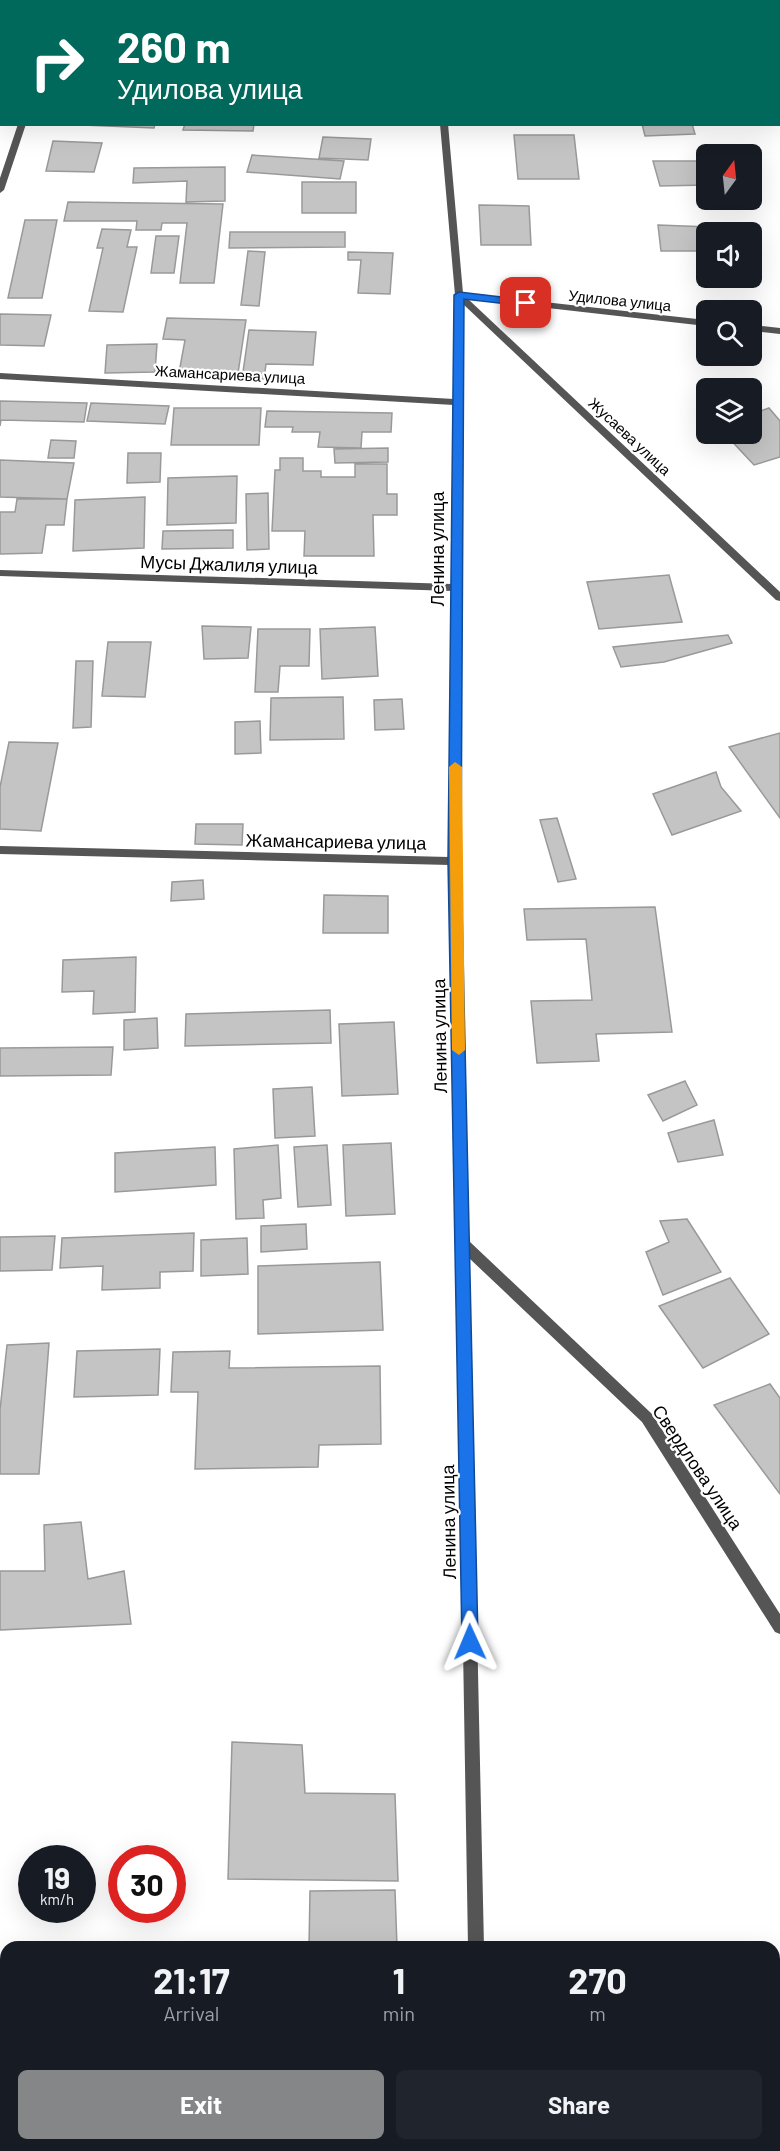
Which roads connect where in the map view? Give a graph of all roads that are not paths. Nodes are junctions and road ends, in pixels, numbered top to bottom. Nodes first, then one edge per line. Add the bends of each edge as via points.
1 (21, 126) edge
2 (444, 126) edge
3 (0, 190) edge
4 (459, 295) junction
5 (696, 322) edge
6 (762, 329) edge
7 (780, 332) edge
8 (0, 376) edge
9 (458, 402) junction
10 (0, 573) edge
11 (456, 588) junction
12 (780, 598) edge
13 (0, 850) edge
14 (455, 861) junction
15 (462, 1243) junction
16 (780, 1627) edge
17 (476, 1941) edge

1 - 3 street
2 - 4 street, Ленина улица
4 - 5 street, Удилова улица
4 - 9 street, Ленина улица
4 - 12 street, Жусаева улица
6 - 7 street
8 - 9 street, Жамансариева улица
9 - 11 street, Ленина улица
10 - 11 street, Мусы Джалиля улица
11 - 14 street, Ленина улица
13 - 14 street, Жамансариева улица
14 - 15 street, Ленина улица
15 - 16 street, Свердлова улица via 647,1418
15 - 17 street, Ленина улица

